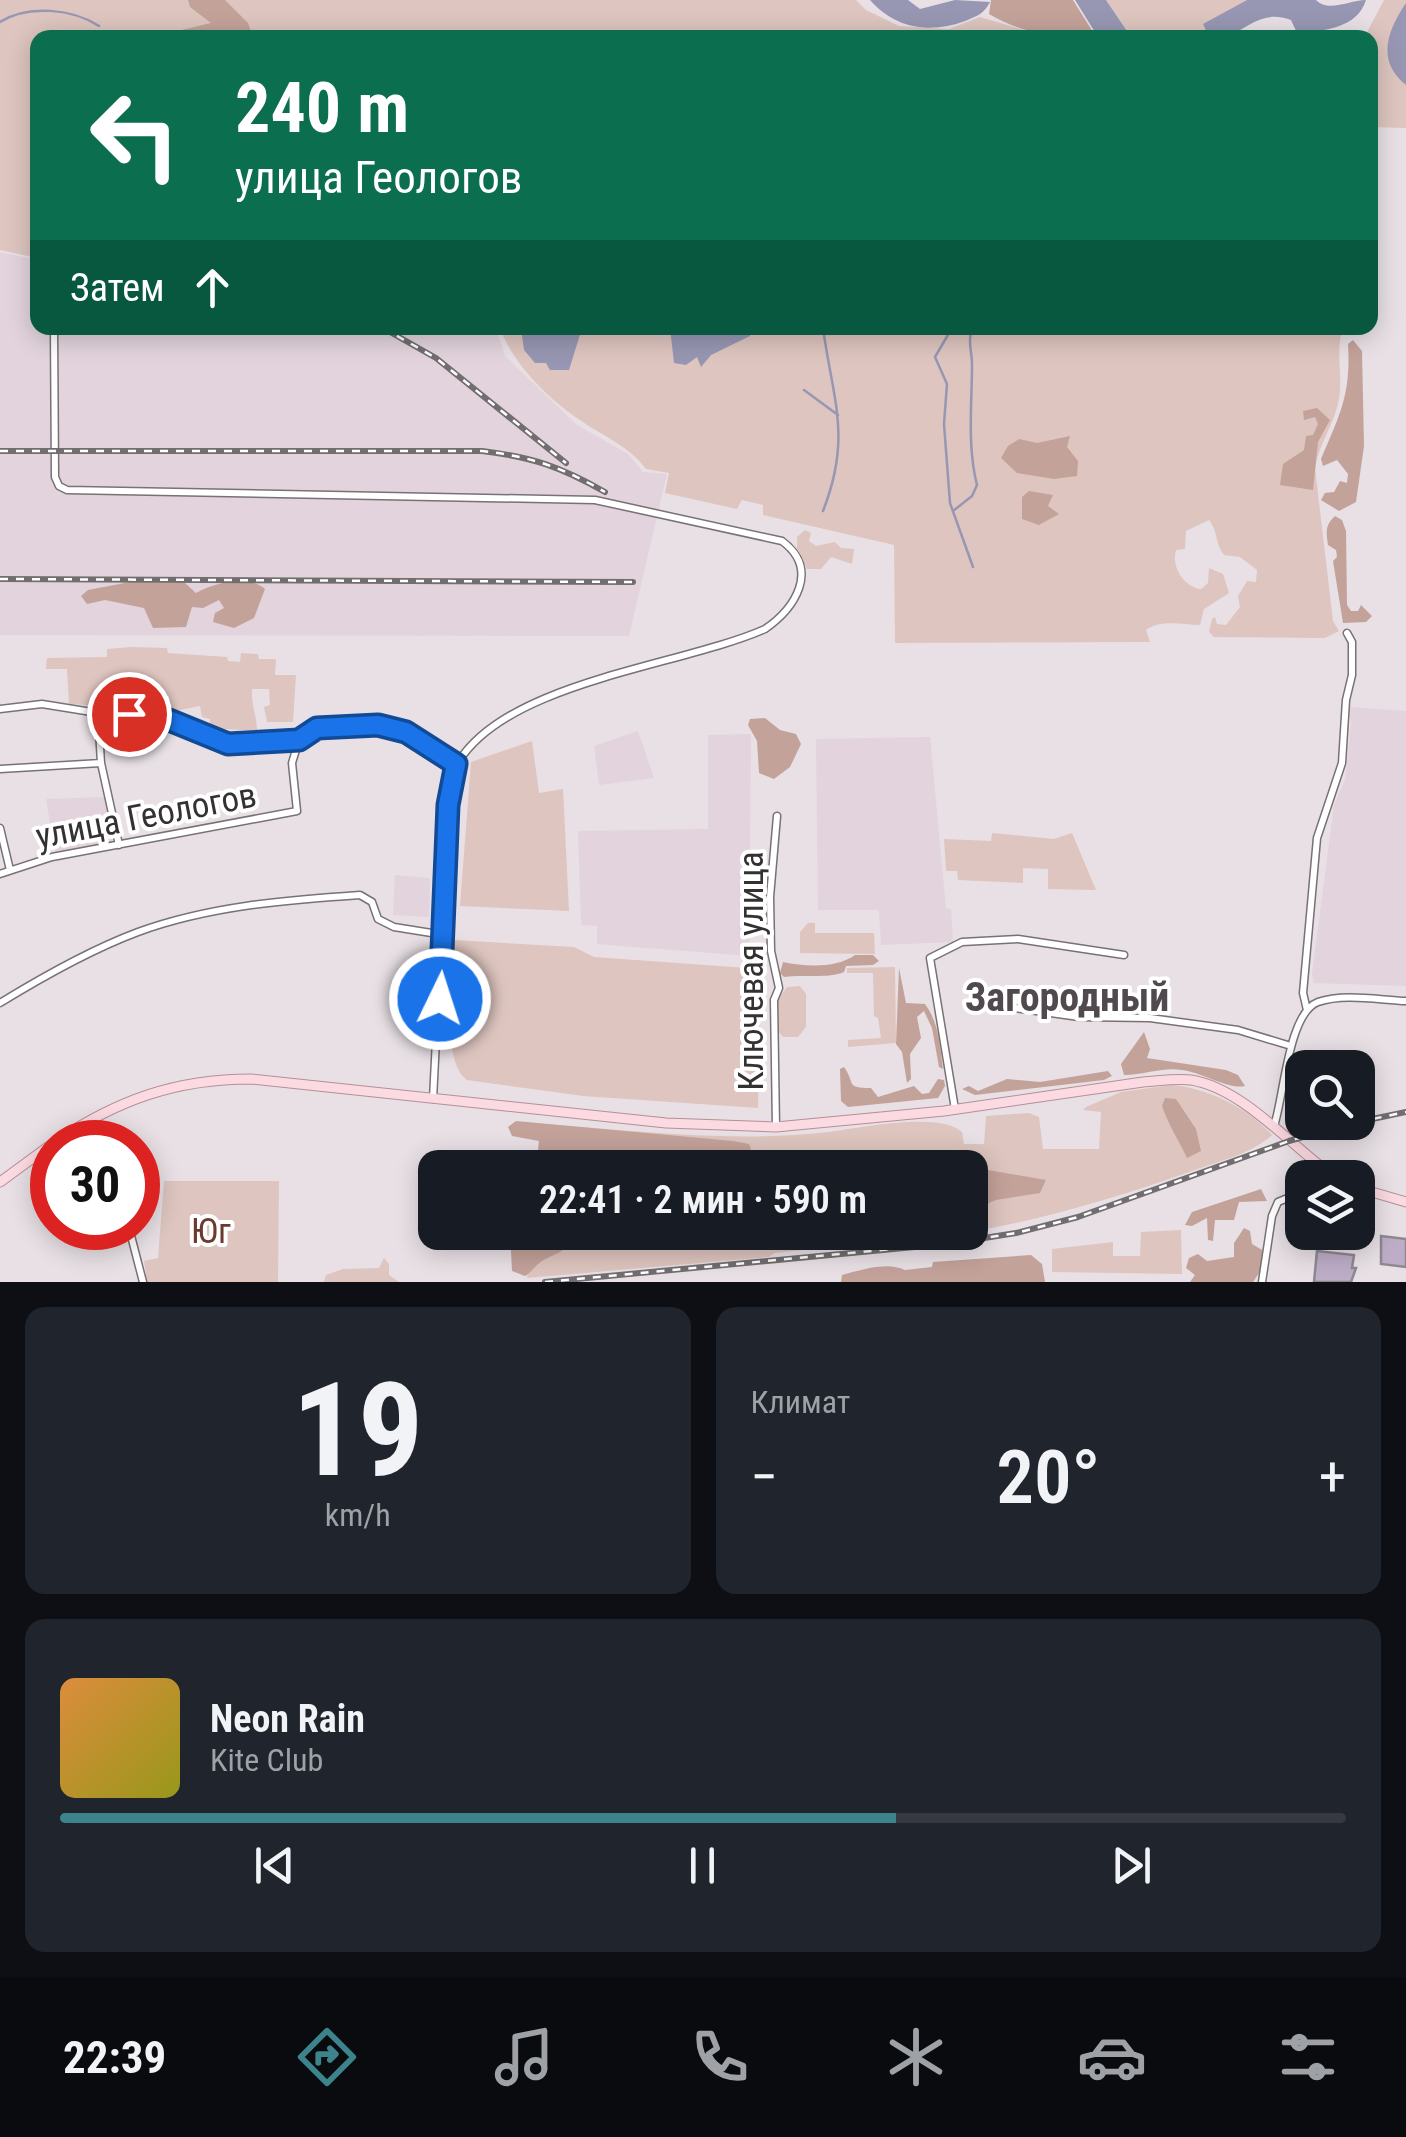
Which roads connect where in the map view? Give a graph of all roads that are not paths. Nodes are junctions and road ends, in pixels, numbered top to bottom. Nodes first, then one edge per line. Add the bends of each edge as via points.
1 (54, 335) edge
2 (1347, 633) dead end
3 (0, 710) edge
4 (98, 714) junction
5 (299, 740) junction
6 (101, 763) junction
7 (456, 764) junction
8 (0, 768) edge
9 (777, 816) dead end
10 (0, 828) edge
11 (120, 845) junction
12 (10, 870) junction
13 (0, 874) edge
14 (444, 935) junction
15 (1124, 955) dead end
16 (1406, 1001) edge
17 (0, 1003) edge
18 (979, 1003) dead end
19 (1307, 1010) junction
20 (1291, 1046) junction
21 (433, 1099) junction
22 (955, 1110) junction
23 (94, 1118) joint
24 (91, 1120) edge
25 (776, 1127) junction
26 (1274, 1128) junction
27 (1314, 1160) edge
28 (30, 1161) edge
29 (0, 1182) edge
30 (1375, 1193) edge
31 (1285, 1199) edge
32 (1406, 1202) edge
33 (135, 1250) edge
34 (143, 1282) edge
35 (1262, 1282) edge

1 - 7 street via 55,476 67,490 594,500 782,542 794,553 798,593 790,610 765,629 532,705 488,728
2 - 19 street via 1352,676 1342,763 1318,838 1303,993
3 - 4 street via 42,704
4 - 5 street via 152,713 228,744
4 - 6 street
5 - 7 street via 317,728 378,725 406,732
5 - 11 street, улица Геологов via 292,763 297,812
6 - 8 street
6 - 11 street
7 - 14 street via 448,805
9 - 25 street, Ключевая улица via 770,897 779,988
10 - 12 street
11 - 12 street, улица Геологов
12 - 13 street, улица Геологов
14 - 17 street via 378,919 372,902 360,895 236,907 142,931
14 - 21 street
15 - 22 street via 1018,940 962,942 930,958
16 - 19 street via 1331,1000
18 - 20 street via 1238,1030
19 - 20 street
20 - 26 street
21 - 23 main road via 213,1080 141,1095
21 - 25 main road via 666,1124
22 - 25 main road
22 - 26 main road via 1183,1080 1218,1088
23 - 24 main road
26 - 27 main road
28 - 29 main road
30 - 32 main road
31 - 35 street via 1272,1216
33 - 34 street

